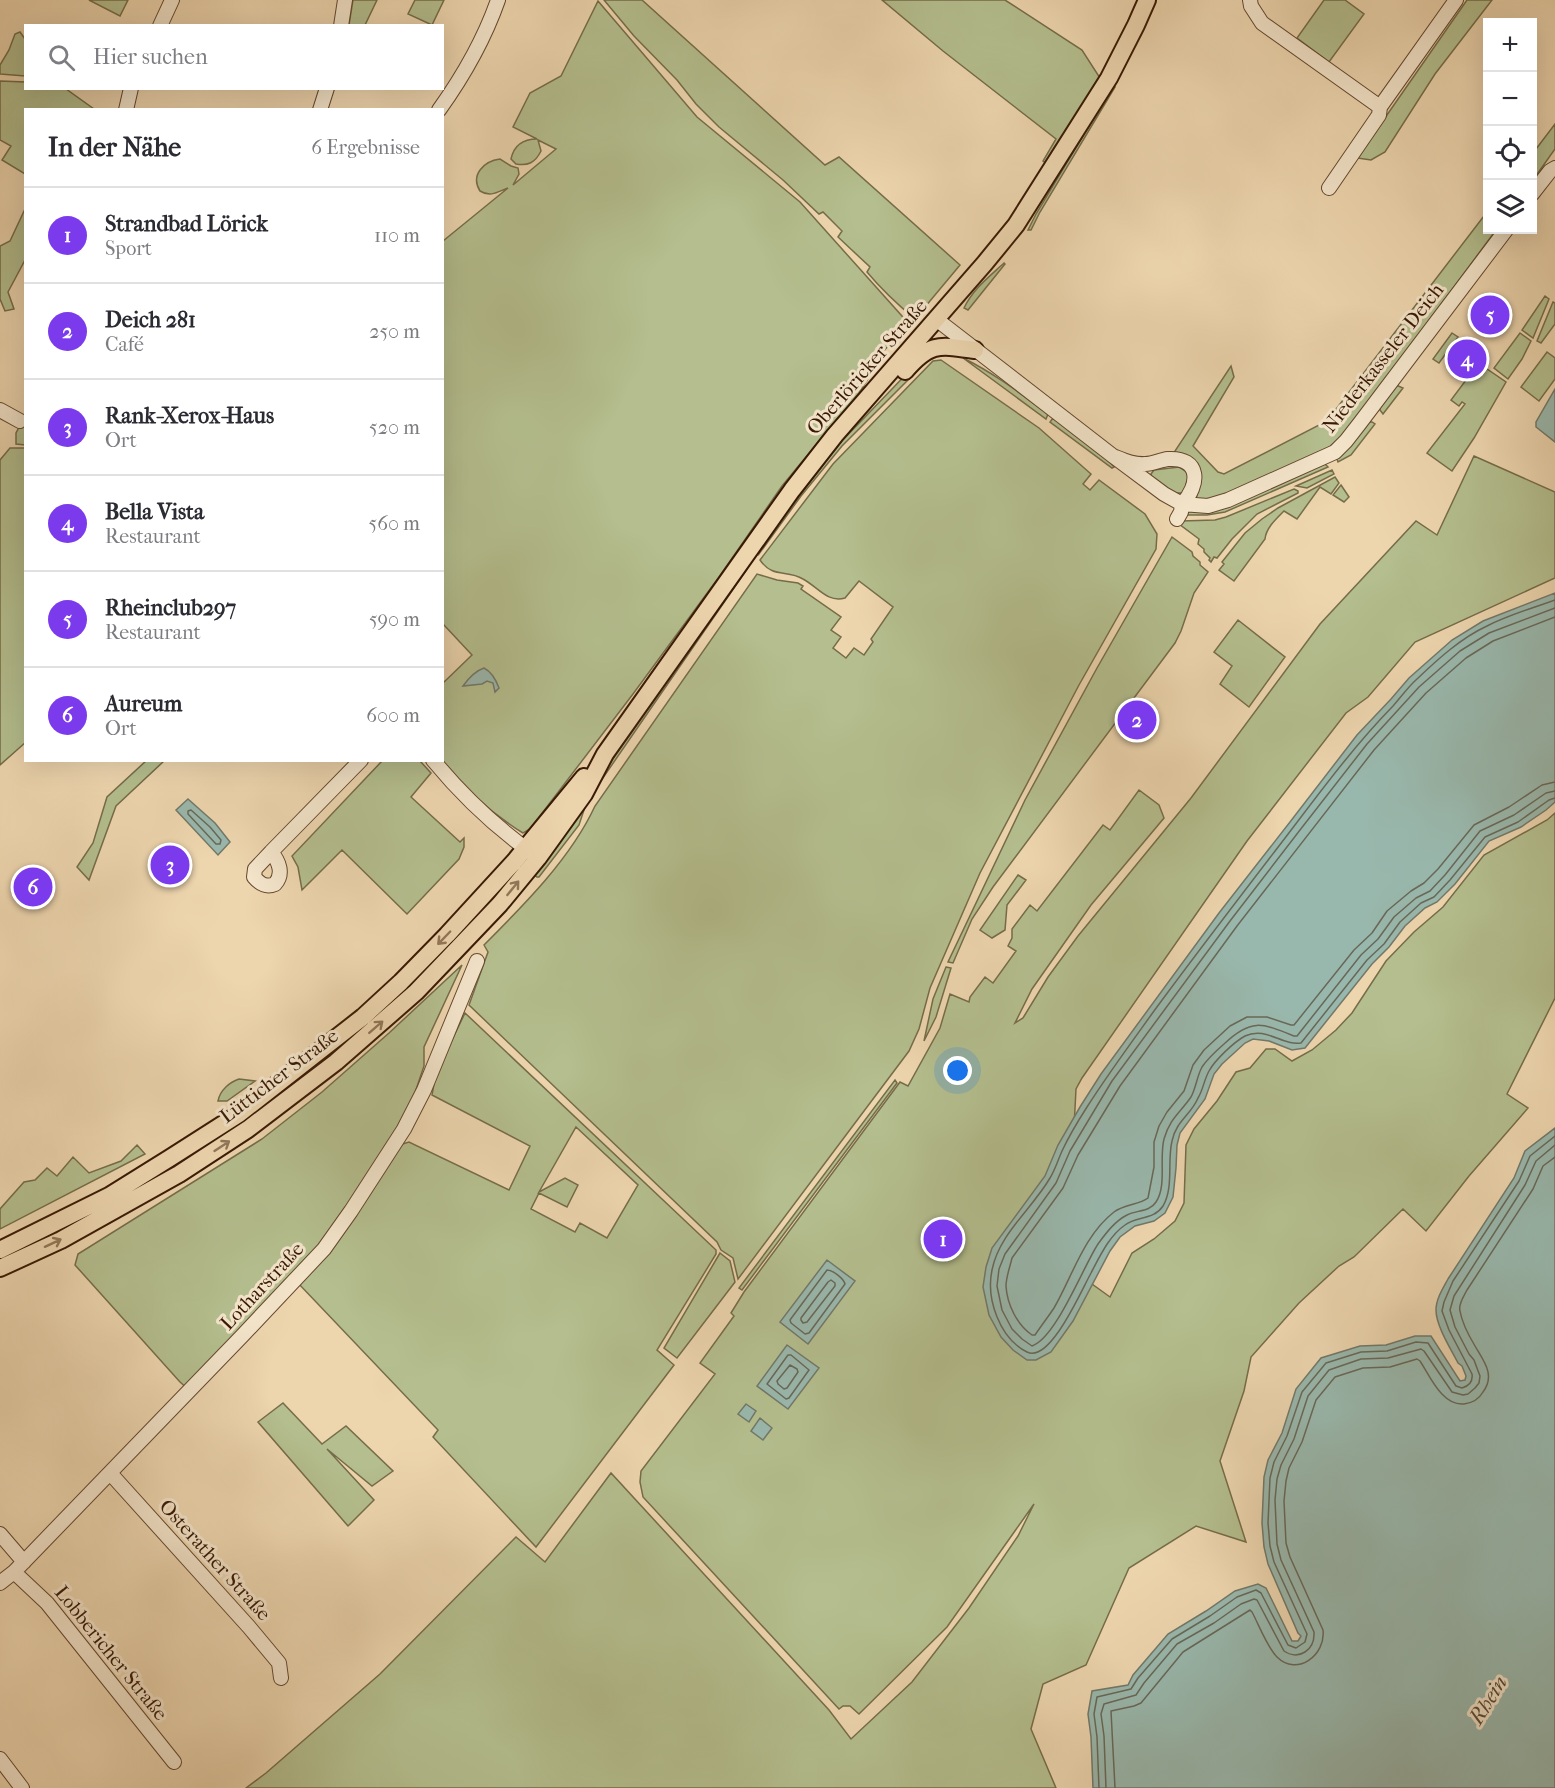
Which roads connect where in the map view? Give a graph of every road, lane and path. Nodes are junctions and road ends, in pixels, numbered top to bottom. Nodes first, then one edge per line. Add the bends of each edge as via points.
1 (172, 0) edge
2 (345, 0) edge
3 (498, 0) edge
4 (1147, 0) edge
5 (1250, 0) edge
6 (1456, 0) edge
7 (161, 24) edge
8 (341, 24) edge
9 (131, 90) edge
10 (326, 90) edge
11 (1380, 107) junction
12 (126, 108) edge
13 (321, 108) edge
14 (440, 108) edge
15 (1555, 168) edge
16 (1329, 188) dead end
17 (1537, 189) edge
18 (1503, 234) edge
19 (936, 319) junction
20 (975, 350) junction
21 (867, 399) junction
22 (0, 410) edge
23 (20, 421) dead end
24 (1113, 456) junction
25 (1182, 504) junction
26 (1177, 519) dead end
27 (359, 762) edge
28 (435, 762) edge
29 (271, 852) dead end
30 (532, 853) junction
31 (477, 962) dead end
32 (138, 1178) junction
33 (0, 1238) edge
34 (0, 1250) edge
35 (0, 1268) edge
36 (110, 1473) junction
37 (0, 1533) edge
38 (20, 1567) junction
39 (0, 1583) edge
40 (281, 1678) dead end
41 (0, 1759) edge
42 (174, 1762) dead end
43 (22, 1788) edge

1 - 7 street
2 - 8 street
3 - 14 street via 469,65
4 - 19 main road, Oberlöricker Straße via 1109,78 1033,200
5 - 11 street via 1262,23
6 - 11 street
9 - 12 street
10 - 13 street
11 - 16 street via 1379,115
15 - 17 street
18 - 25 street, Niederkasseler Deich via 1335,452 1228,500 1208,506
19 - 20 street
19 - 21 main road, Oberlöricker Straße
20 - 21 main road via 948,346 925,351 882,395
20 - 24 street
21 - 30 main road, Oberlöricker Straße via 792,490 605,754 584,794
22 - 23 street
24 - 25 street
24 - 25 street via 1132,463 1169,459 1191,466 1195,484
25 - 26 street
27 - 29 street
28 - 30 street
30 -> 32 main road, Lütticher Straße via 363,1017 239,1114
35 -> 30 main road, Lütticher Straße via 61,1240 178,1174 248,1129 336,1062 416,992 500,904
31 - 36 street, Lotharstraße via 424,1090 400,1135 324,1249
32 - 33 main road via 117,1181
32 - 34 main road, Lütticher Straße
36 - 38 street, Lotharstraße
36 - 40 street, Osterather Straße via 249,1627 279,1663
37 - 38 street, Lobbericher Straße
38 - 39 street, Lotharstraße
38 - 42 street, Lobbericher Straße
41 - 43 street

